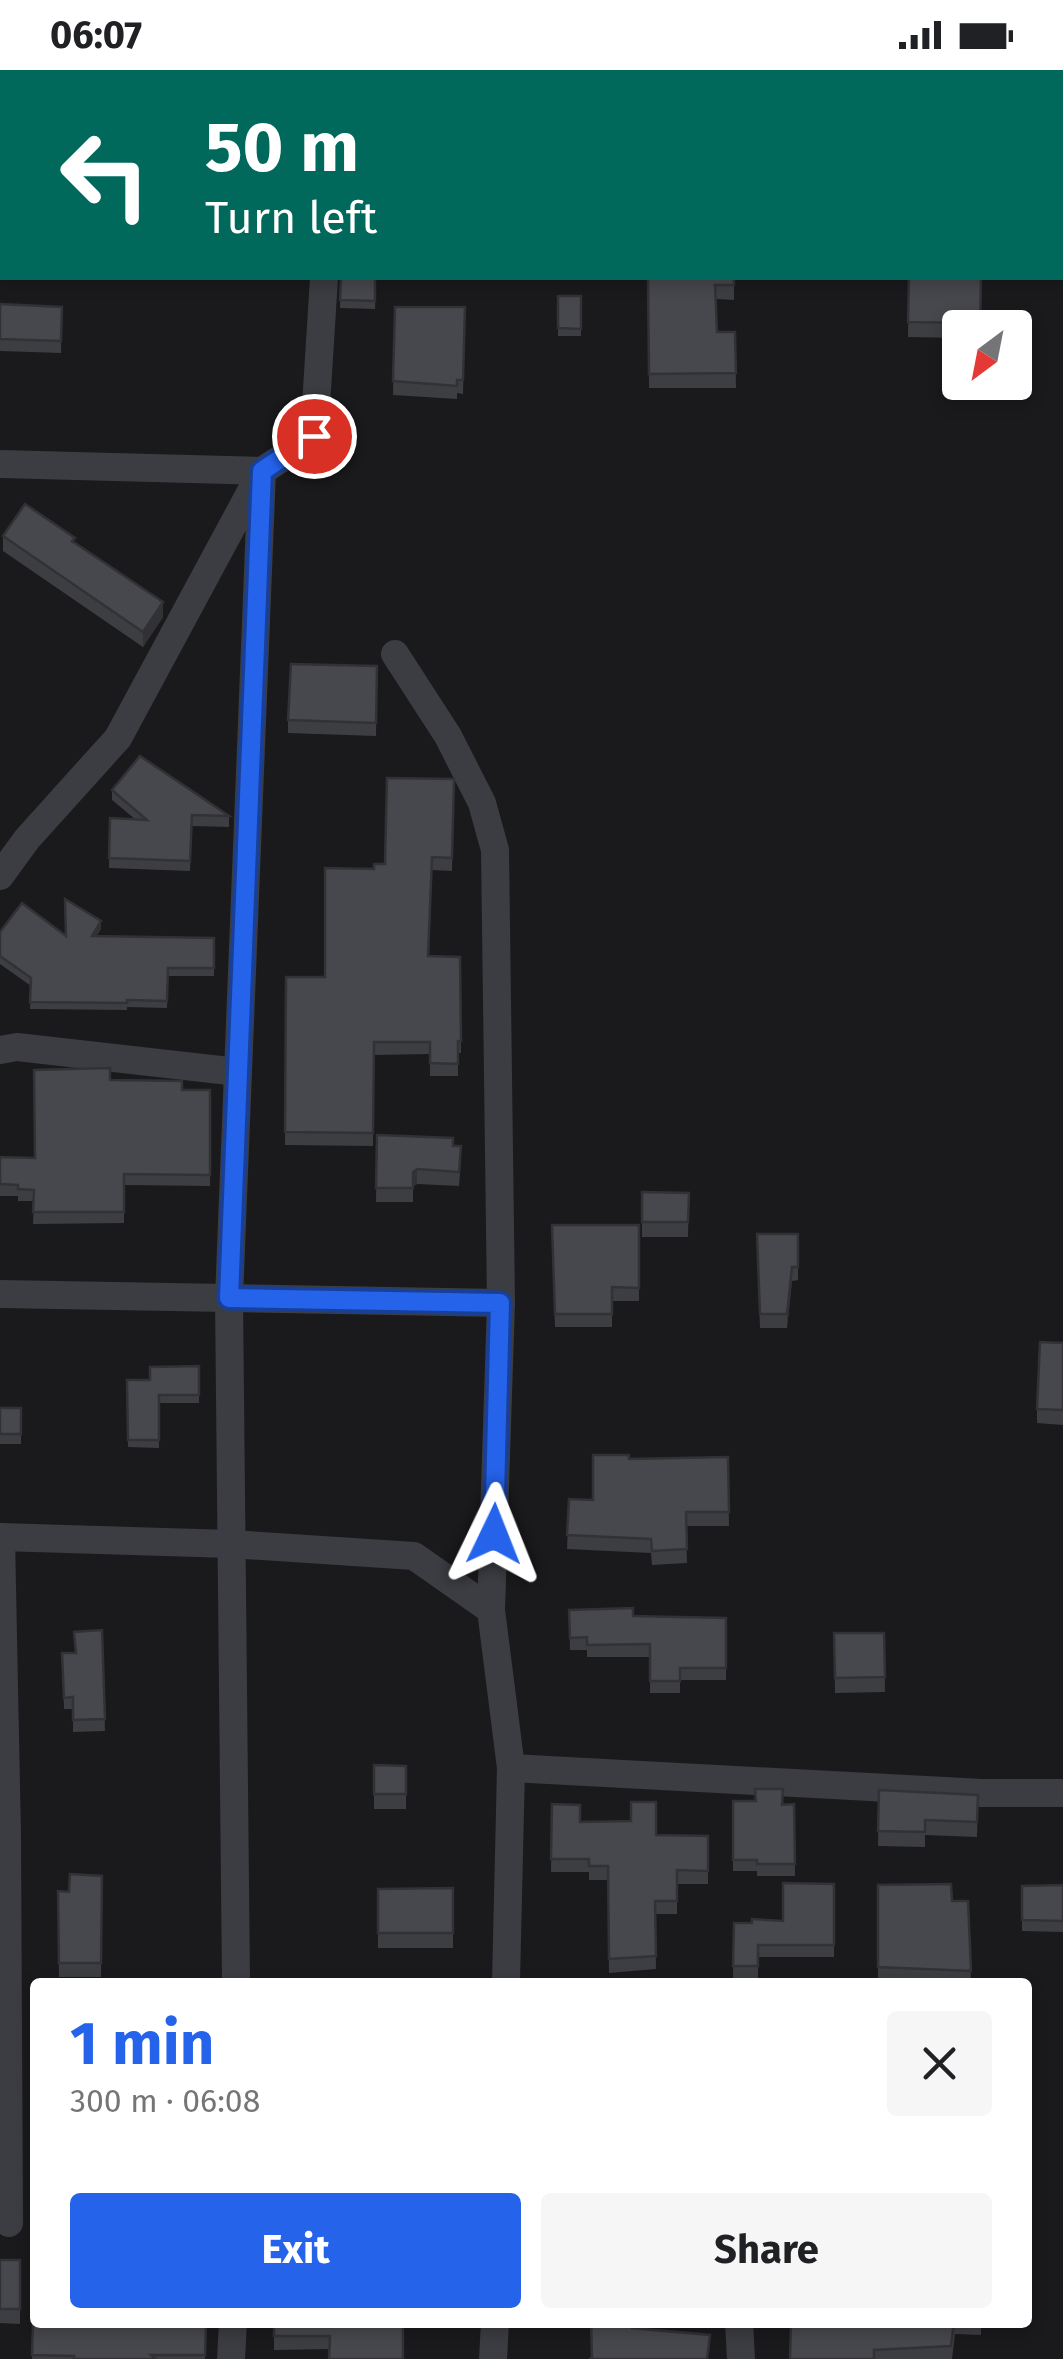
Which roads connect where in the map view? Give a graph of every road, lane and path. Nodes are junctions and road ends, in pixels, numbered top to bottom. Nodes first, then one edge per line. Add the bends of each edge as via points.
1 (324, 280) edge
2 (0, 464) edge
3 (262, 471) junction
4 (395, 654) dead end
5 (0, 876) edge
6 (0, 1050) edge
7 (238, 1072) junction
8 (0, 1294) edge
9 (229, 1298) junction
10 (500, 1303) junction
11 (0, 1536) edge
12 (231, 1544) junction
13 (491, 1610) junction
14 (511, 1768) junction
15 (1063, 1794) edge
16 (236, 1978) edge
17 (506, 1978) edge
18 (15, 2223) edge
19 (233, 2328) edge
20 (494, 2328) edge
21 (739, 2328) edge
22 (230, 2359) edge
23 (494, 2359) edge
24 (740, 2359) edge

1 - 3 street via 314,436
2 - 3 street
3 - 5 street via 118,738
3 - 7 street
4 - 10 street via 474,786 495,850
6 - 7 street
7 - 9 street
8 - 9 street
9 - 10 street
9 - 12 street
10 - 13 street
11 - 12 street
11 - 18 street
12 - 13 street via 414,1556
12 - 16 street
13 - 14 street
14 - 15 street
14 - 17 street
19 - 22 street
20 - 23 street
21 - 24 street

